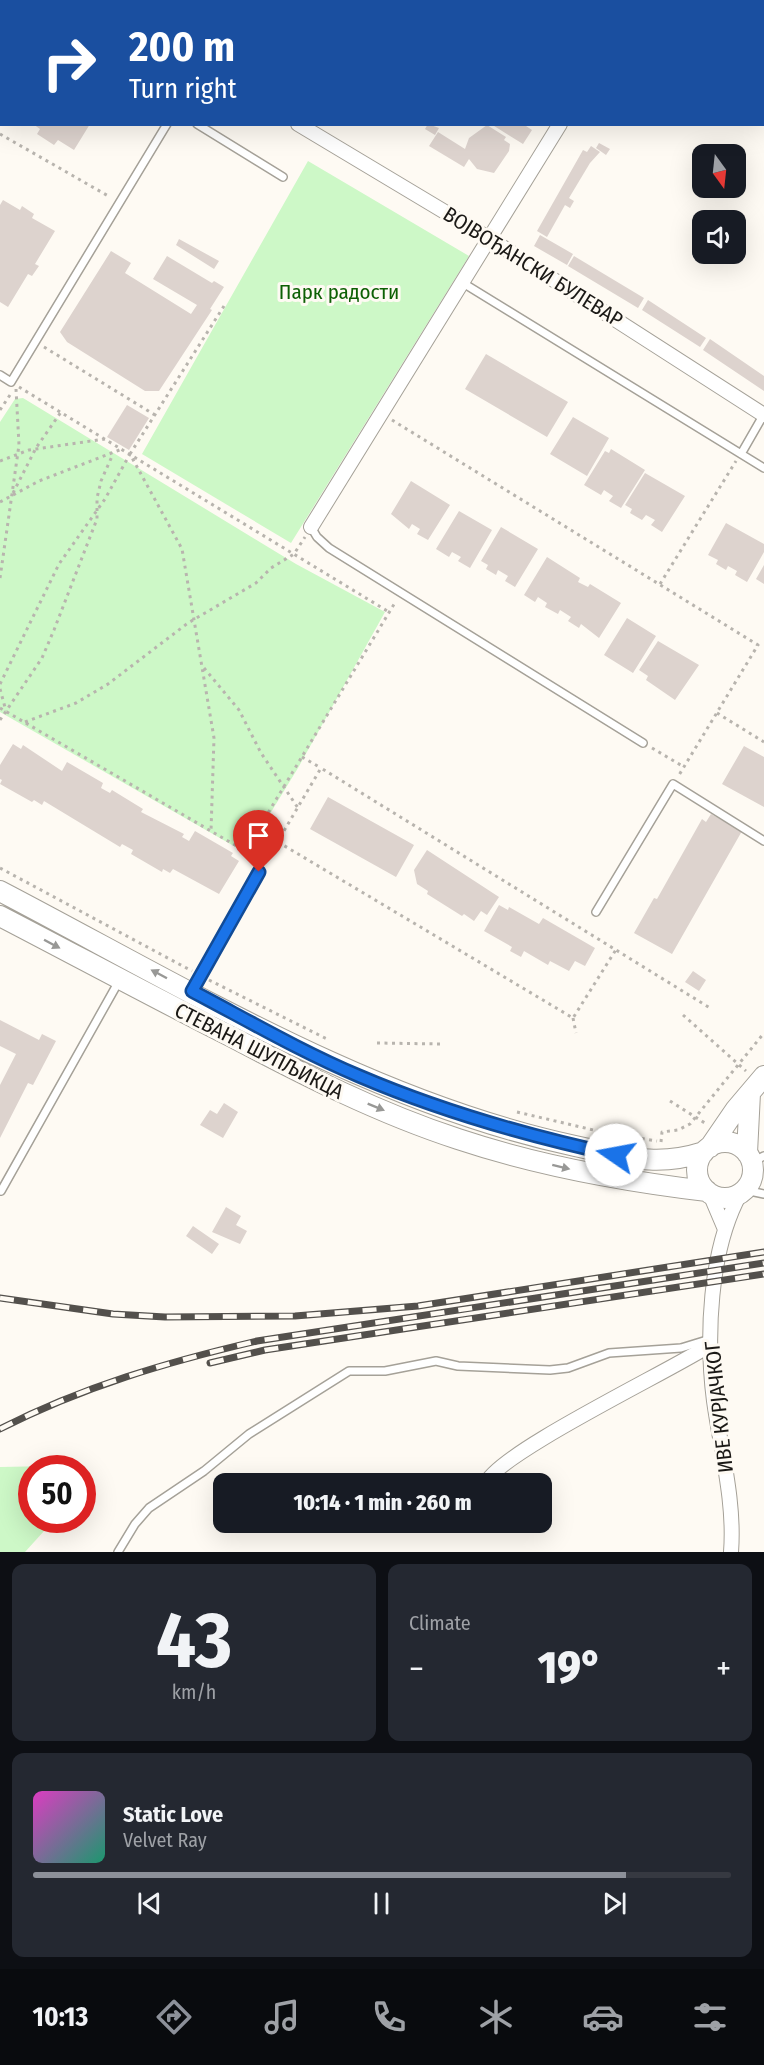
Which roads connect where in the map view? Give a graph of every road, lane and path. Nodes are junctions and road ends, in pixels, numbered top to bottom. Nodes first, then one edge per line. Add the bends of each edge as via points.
1 (165, 126) edge
2 (199, 126) edge
3 (301, 126) edge
4 (327, 126) edge
5 (559, 126) edge
6 (0, 134) edge
7 (320, 138) junction
8 (283, 177) dead end
9 (119, 202) junction
10 (490, 239) junction
11 (463, 283) junction
12 (224, 306) dead end
13 (35, 342) junction
14 (0, 375) edge
15 (14, 383) junction
16 (0, 410) edge
17 (61, 412) junction
18 (382, 414) junction
19 (155, 415) junction
20 (764, 415) edge
21 (105, 439) junction
22 (36, 448) junction
23 (122, 449) junction
24 (18, 454) junction
25 (113, 454) junction
26 (130, 454) junction
27 (741, 454) junction
28 (0, 461) edge
29 (764, 468) edge
30 (11, 497) junction
31 (0, 502) edge
32 (97, 510) junction
33 (311, 527) junction
34 (294, 554) junction
35 (0, 578) edge
36 (660, 584) junction
37 (401, 592) junction
38 (389, 612) junction
39 (194, 619) junction
40 (204, 667) junction
41 (0, 684) edge
42 (0, 689) edge
43 (0, 708) edge
44 (6, 711) junction
45 (716, 713) junction
46 (0, 720) edge
47 (25, 722) junction
48 (764, 742) edge
49 (643, 743) joint
50 (302, 757) junction
51 (684, 767) junction
52 (321, 768) junction
53 (673, 784) junction
54 (284, 787) junction
55 (298, 808) junction
56 (211, 831) junction
57 (764, 840) edge
58 (278, 842) junction
59 (245, 851) junction
60 (265, 862) junction
61 (0, 867) edge
62 (259, 872) joint
63 (0, 891) edge
64 (596, 912) dead end
65 (0, 916) edge
66 (617, 948) junction
67 (120, 979) junction
68 (197, 984) junction
69 (710, 1008) dead end
70 (683, 1015) dead end
71 (573, 1018) junction
72 (576, 1033) dead end
73 (764, 1033) edge
74 (378, 1043) dead end
75 (441, 1044) dead end
76 (338, 1045) dead end
77 (737, 1063) junction
78 (755, 1073) edge
79 (745, 1086) junction
80 (670, 1101) dead end
81 (509, 1110) dead end
82 (697, 1118) junction
83 (709, 1134) junction
84 (661, 1142) junction
85 (671, 1142) dead end
86 (754, 1157) edge
87 (657, 1162) junction
88 (0, 1191) edge
89 (708, 1193) junction
90 (750, 1193) edge
91 (724, 1227) junction
92 (710, 1342) junction
93 (493, 1473) edge
94 (118, 1552) edge
95 (731, 1552) edge

1 - 9 lane
2 - 8 lane
3 - 7 street, ВОЈВОЂАНСКИ БУЛЕВАР
4 - 7 street
5 - 10 street
6 - 9 path
7 - 10 street, ВОЈВОЂАНСКИ БУЛЕВАР
9 - 13 lane
10 - 11 street
10 - 20 street, ВОЈВОЂАНСКИ БУЛЕВАР
11 - 18 street
11 - 27 lane
12 - 19 path
13 - 15 lane
13 - 19 path
14 - 15 lane
15 - 16 path
15 - 17 path
15 - 24 path
17 - 21 path
17 - 22 path
18 - 33 street
18 - 36 path
19 - 26 path
20 - 27 lane
21 - 22 path
21 - 23 path
22 - 24 path
22 - 30 path
23 - 25 path
23 - 26 path
24 - 28 path
24 - 30 path
25 - 30 path via 39,481
25 - 32 path via 100,481
26 - 32 path
26 - 34 path
26 - 39 path via 183,549
27 - 29 lane
27 - 36 path
30 - 31 path
30 - 35 path
32 - 41 path via 59,564
32 - 44 path via 42,658
33 - 34 path
33 - 37 lane via 329,548
34 - 38 path
34 - 39 path via 256,583
36 - 45 path via 758,645
37 - 38 path
37 - 49 lane
38 - 50 path
39 - 40 path
39 - 47 path via 108,684 76,703
40 - 54 path via 239,710
40 - 56 path via 215,757
42 - 44 path
43 - 44 path
44 - 46 path
44 - 47 path
45 - 48 path
45 - 51 path
47 - 56 path
49 - 51 path
50 - 52 path
50 - 54 path
51 - 53 path
52 - 55 path
52 - 66 path
53 - 57 lane
53 - 64 lane
54 - 55 path
54 - 59 path
55 - 58 path
56 - 59 path
58 - 60 path
58 - 71 path
59 - 60 path
60 - 62 path
61 - 68 path
62 - 68 lane
68 -> 63 main road, СТЕВАНА ШУПЉИКЦА
65 -> 67 main road, СТЕВАНА ШУПЉИКЦА
66 - 69 path
66 - 71 path
67 - 88 lane
67 -> 89 main road, СТЕВАНА ШУПЉИКЦА via 346,1095 457,1138 578,1171
68 - 76 path
68 - 87 main road, СТЕВАНА ШУПЉИКЦА via 358,1076 511,1131
70 - 77 path
71 - 72 path
73 - 77 path
74 - 75 path
77 - 78 path
77 - 82 path
78 - 79 main road
78 - 79 path
79 - 83 main road
79 - 86 main road
80 - 82 path
81 - 84 path
82 - 83 path
82 - 84 path via 678,1130 662,1132
83 - 86 main road
83 - 87 main road, СТЕВАНА ШУПЉИКЦА
83 - 89 main road via 697,1172
84 - 85 path
84 - 87 path
86 - 90 main road
89 - 90 main road via 724,1198
89 - 91 street
90 - 91 street, ИВЕ КУРЈАЧКОГ
91 - 92 street, ИВЕ КУРЈАЧКОГ
92 - 93 street via 527,1448
92 - 94 lane via 609,1353 568,1368 550,1370 458,1366 436,1361 385,1371 349,1371 249,1434 149,1508
92 - 95 street, ИВЕ КУРЈАЧКОГ via 714,1402 730,1506

